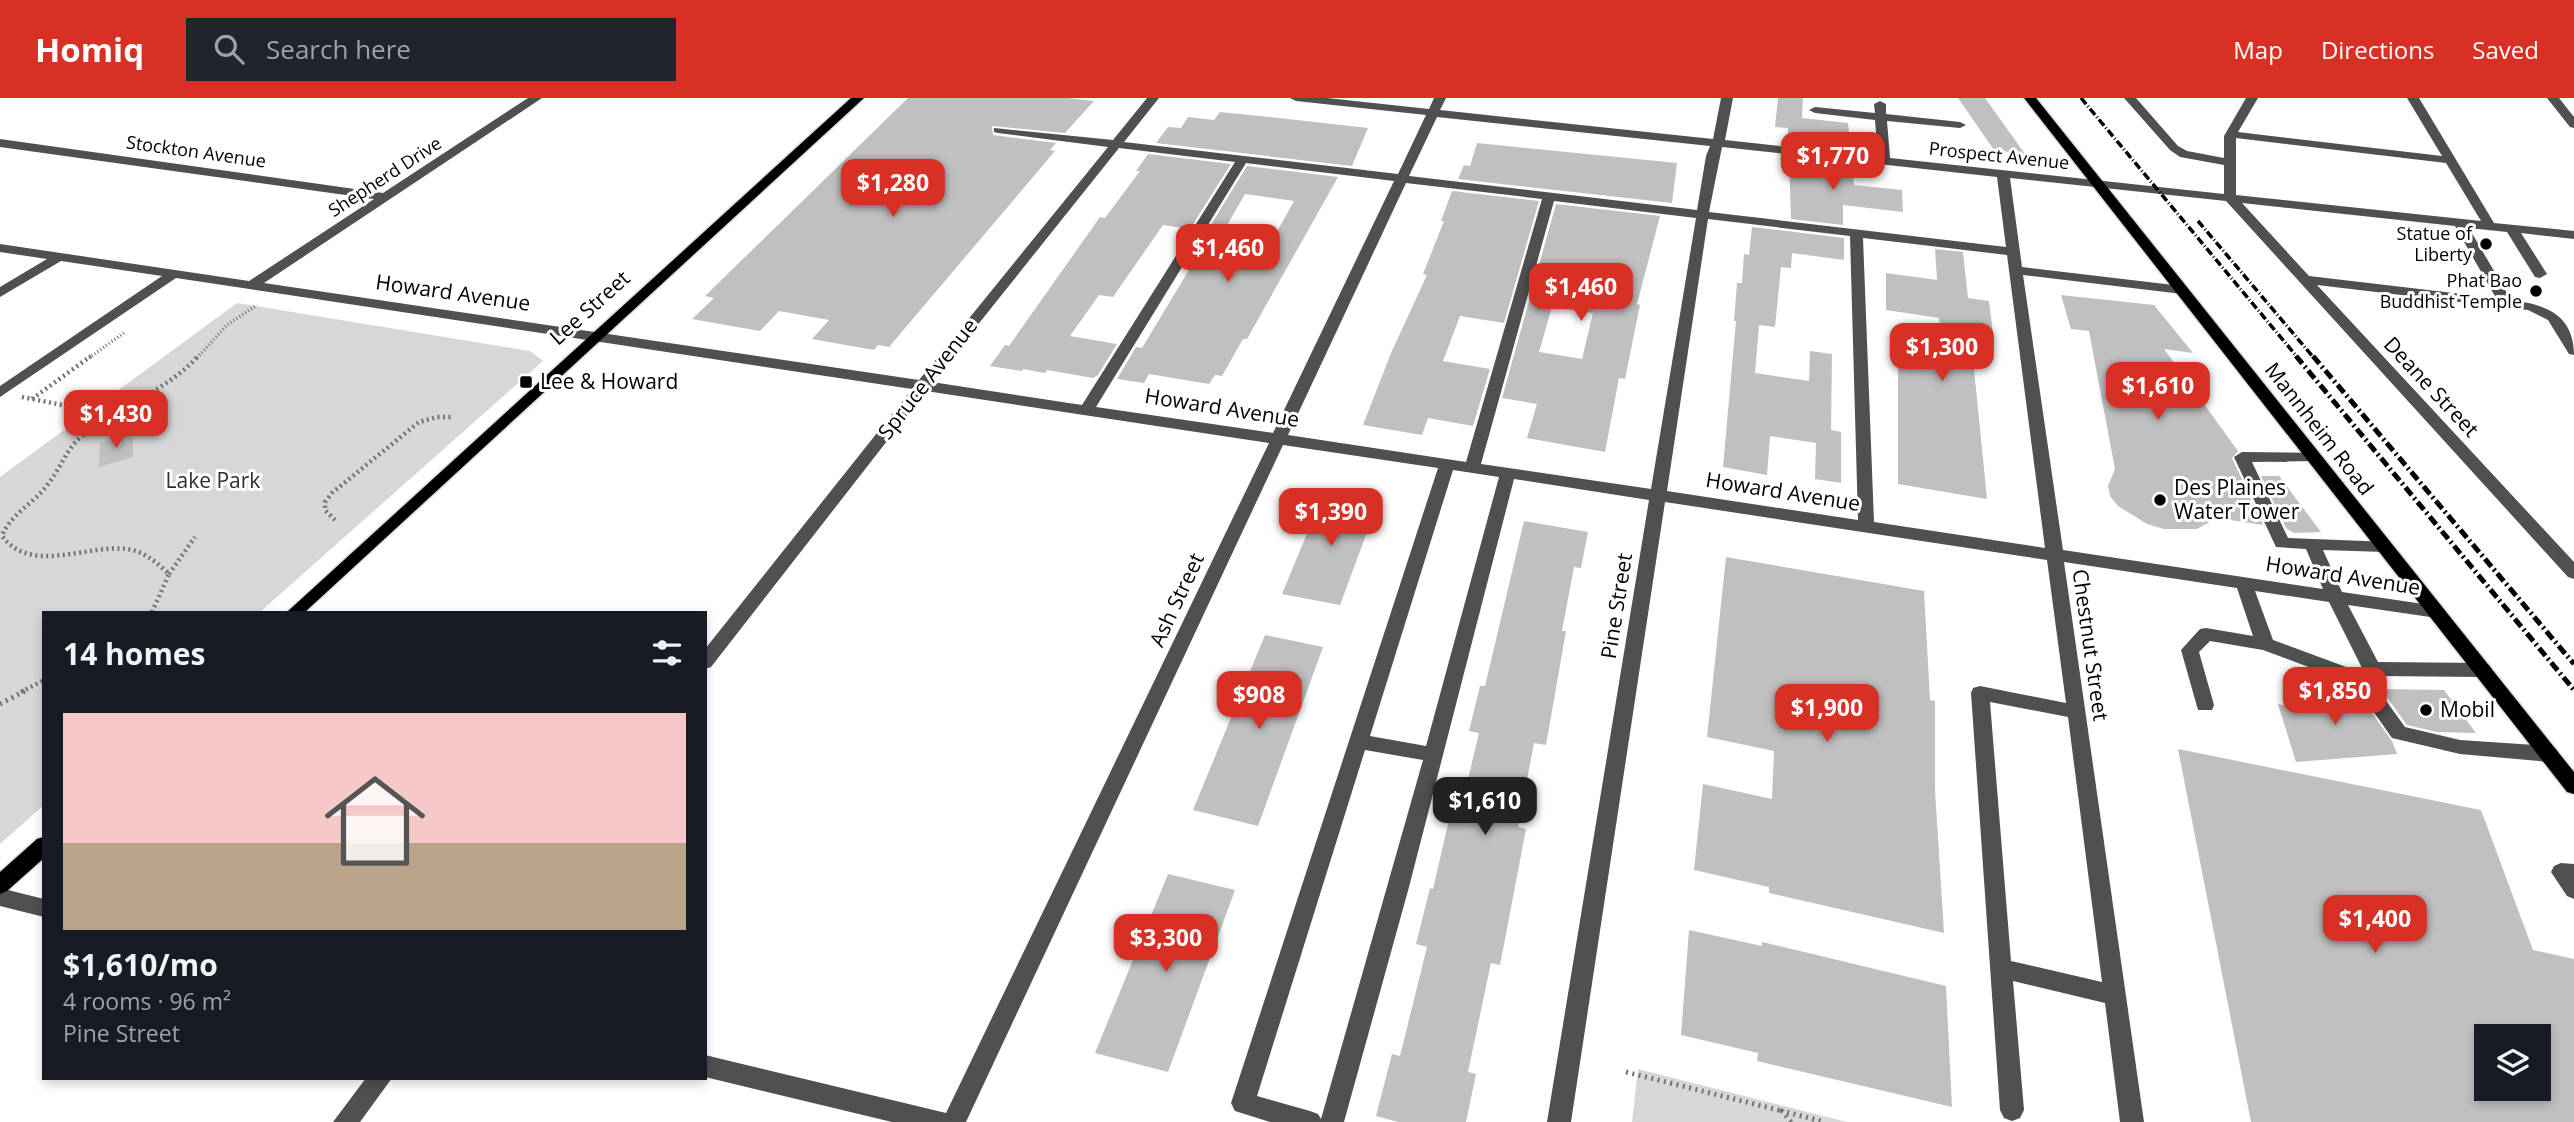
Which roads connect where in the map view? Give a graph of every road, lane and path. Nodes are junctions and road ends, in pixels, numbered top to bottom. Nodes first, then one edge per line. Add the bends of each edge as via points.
1 (536, 98) edge
2 (858, 98) edge
3 (1153, 98) edge
4 (1296, 98) edge
5 (1727, 98) edge
6 (2030, 98) edge
7 (2130, 98) edge
8 (2252, 98) edge
9 (2413, 98) edge
10 (2553, 98) edge
11 (1880, 104) dead end
12 (1436, 105) edge
13 (1815, 110) dead end
14 (1881, 117) junction
15 (1959, 125) dead end
16 (2574, 125) edge
17 (998, 130) dead end
18 (2232, 134) junction
19 (0, 143) edge
20 (1717, 143) junction
21 (1114, 144) junction
22 (1241, 160) junction
23 (2450, 160) junction
24 (1884, 161) junction
25 (2229, 162) junction
26 (2003, 174) junction
27 (1402, 179) junction
28 (2099, 184) junction
29 (386, 197) junction
30 (1549, 197) junction
31 (2230, 198) junction
32 (1702, 215) junction
33 (2460, 223) junction
34 (2490, 226) junction
35 (2512, 229) junction
36 (1856, 233) junction
37 (2574, 235) edge
38 (0, 248) edge
39 (59, 257) junction
40 (2015, 261) junction
41 (174, 274) junction
42 (2540, 274) dead end
43 (2303, 279) junction
44 (252, 285) junction
45 (2182, 289) junction
46 (0, 293) edge
47 (2501, 295) dead end
48 (257, 305) dead end
49 (134, 326) dead end
50 (596, 335) junction
51 (2574, 351) edge
52 (923, 384) junction
53 (6, 394) edge
54 (32, 399) junction
55 (1087, 409) junction
56 (111, 415) junction
57 (454, 417) dead end
58 (144, 429) dead end
59 (1280, 438) junction
60 (2313, 456) junction
61 (1447, 463) junction
62 (1472, 467) junction
63 (1508, 472) junction
64 (1658, 495) junction
65 (335, 520) dead end
66 (1866, 526) junction
67 (195, 537) dead end
68 (2312, 544) junction
69 (2384, 545) junction
70 (2055, 554) junction
71 (169, 573) junction
72 (2574, 573) edge
73 (2244, 583) junction
74 (2335, 596) junction
75 (152, 611) edge
76 (296, 611) edge
77 (2437, 612) junction
78 (2265, 644) junction
79 (707, 659) edge
80 (2483, 670) junction
81 (2366, 674) junction
82 (42, 681) edge
83 (0, 704) edge
84 (2205, 705) dead end
85 (2077, 712) junction
86 (1358, 741) junction
87 (2549, 754) junction
88 (1434, 755) junction
89 (2574, 786) edge
90 (42, 847) edge
91 (2574, 873) edge
92 (0, 885) edge
93 (2574, 890) edge
94 (0, 897) edge
95 (42, 908) edge
96 (2001, 968) junction
97 (2115, 995) junction
98 (707, 1066) edge
99 (1626, 1072) dead end
100 (378, 1080) edge
101 (2012, 1110) dead end
102 (1782, 1111) junction
103 (345, 1122) edge
104 (939, 1122) edge
105 (954, 1122) edge
106 (1310, 1122) edge
107 (1332, 1122) edge
108 (1559, 1122) edge
109 (1791, 1122) edge
110 (1825, 1122) edge
111 (2132, 1122) edge

1 - 29 street, Shepherd Drive
2 - 50 main road, Lee Street
3 - 21 street, Spruce Avenue
4 - 12 street, Prospect Avenue
5 - 20 street, Pine Street
6 - 28 main road, Mannheim Road
7 - 25 street via 2174,148
8 - 18 street
9 - 23 street
10 - 16 street
11 - 14 street
12 - 20 street, Prospect Avenue
12 - 27 street, Ash Street
13 - 14 street
14 - 15 street
14 - 24 street
17 - 21 street
18 - 23 street
18 - 25 street
19 - 29 street, Stockton Avenue
20 - 24 street, Prospect Avenue
20 - 32 street, Pine Street
21 - 22 street
21 - 52 street, Spruce Avenue
22 - 27 street
22 - 55 street
23 - 34 street
24 - 26 street, Prospect Avenue
25 - 31 street
26 - 28 street, Prospect Avenue
26 - 40 street, Chestnut Street
27 - 30 street
27 - 59 street, Ash Street
28 - 31 street, Prospect Avenue
28 - 45 main road, Mannheim Road
29 - 44 street, Shepherd Drive
30 - 32 street
30 - 62 street
31 - 33 street, Prospect Avenue
31 - 43 street, Deane Street
32 - 36 street
32 - 64 street, Pine Street
33 - 34 street, Prospect Avenue
33 - 47 street
34 - 35 street, Prospect Avenue
35 - 37 street, Prospect Avenue
35 - 42 street
36 - 40 street
36 - 66 street
38 - 39 street, Howard Avenue
39 - 41 street, Howard Avenue
39 - 46 street
40 - 45 street
40 - 70 street, Chestnut Street
41 - 44 street, Howard Avenue
41 - 53 street
43 - 51 street via 2531,306 2553,317
43 - 72 street, Deane Street
44 - 50 street, Howard Avenue
45 - 60 main road, Mannheim Road
48 - 56 path via 227,325 171,380
49 - 54 path
50 - 52 street, Howard Avenue
50 - 76 main road, Lee Street
52 - 55 street, Howard Avenue
52 - 79 street, Spruce Avenue
53 - 54 path
54 - 56 path
55 - 59 street, Howard Avenue
56 - 58 path via 141,422
56 - 71 path via 70,447 55,477 7,523 2,536 10,549 30,555 127,549 153,559
57 - 65 path via 419,422 332,493 325,510
59 - 61 street, Howard Avenue
59 - 105 street, Ash Street
60 - 68 street via 2242,457 2282,543
60 - 69 main road, Mannheim Road
61 - 62 street, Howard Avenue
61 - 86 street
62 - 63 street, Howard Avenue
63 - 64 street, Howard Avenue
63 - 88 street
64 - 66 street, Howard Avenue
64 - 108 street, Pine Street
66 - 70 street, Howard Avenue
67 - 71 path
68 - 69 street
68 - 74 street
69 - 77 main road, Mannheim Road
70 - 73 street, Howard Avenue
70 - 85 street, Chestnut Street
71 - 75 path
73 - 74 street, Howard Avenue
73 - 78 street
74 - 77 street, Howard Avenue
74 - 81 street
77 - 80 main road, Mannheim Road
78 - 81 street
78 - 84 street via 2206,634 2189,650
80 - 81 street
80 - 87 main road, Mannheim Road
81 - 87 street via 2399,733 2460,747
82 - 83 path
85 - 96 street via 1980,693
85 - 97 street, Chestnut Street
86 - 88 street
86 - 106 street via 1242,1102
87 - 89 main road, Mannheim Road
88 - 107 street
90 - 92 main road
91 - 93 street via 2561,872
94 - 95 street
96 - 97 street
96 - 101 street
97 - 111 street, Chestnut Street
98 - 104 street
99 - 102 path
100 - 103 street
102 - 109 path
102 - 110 path

